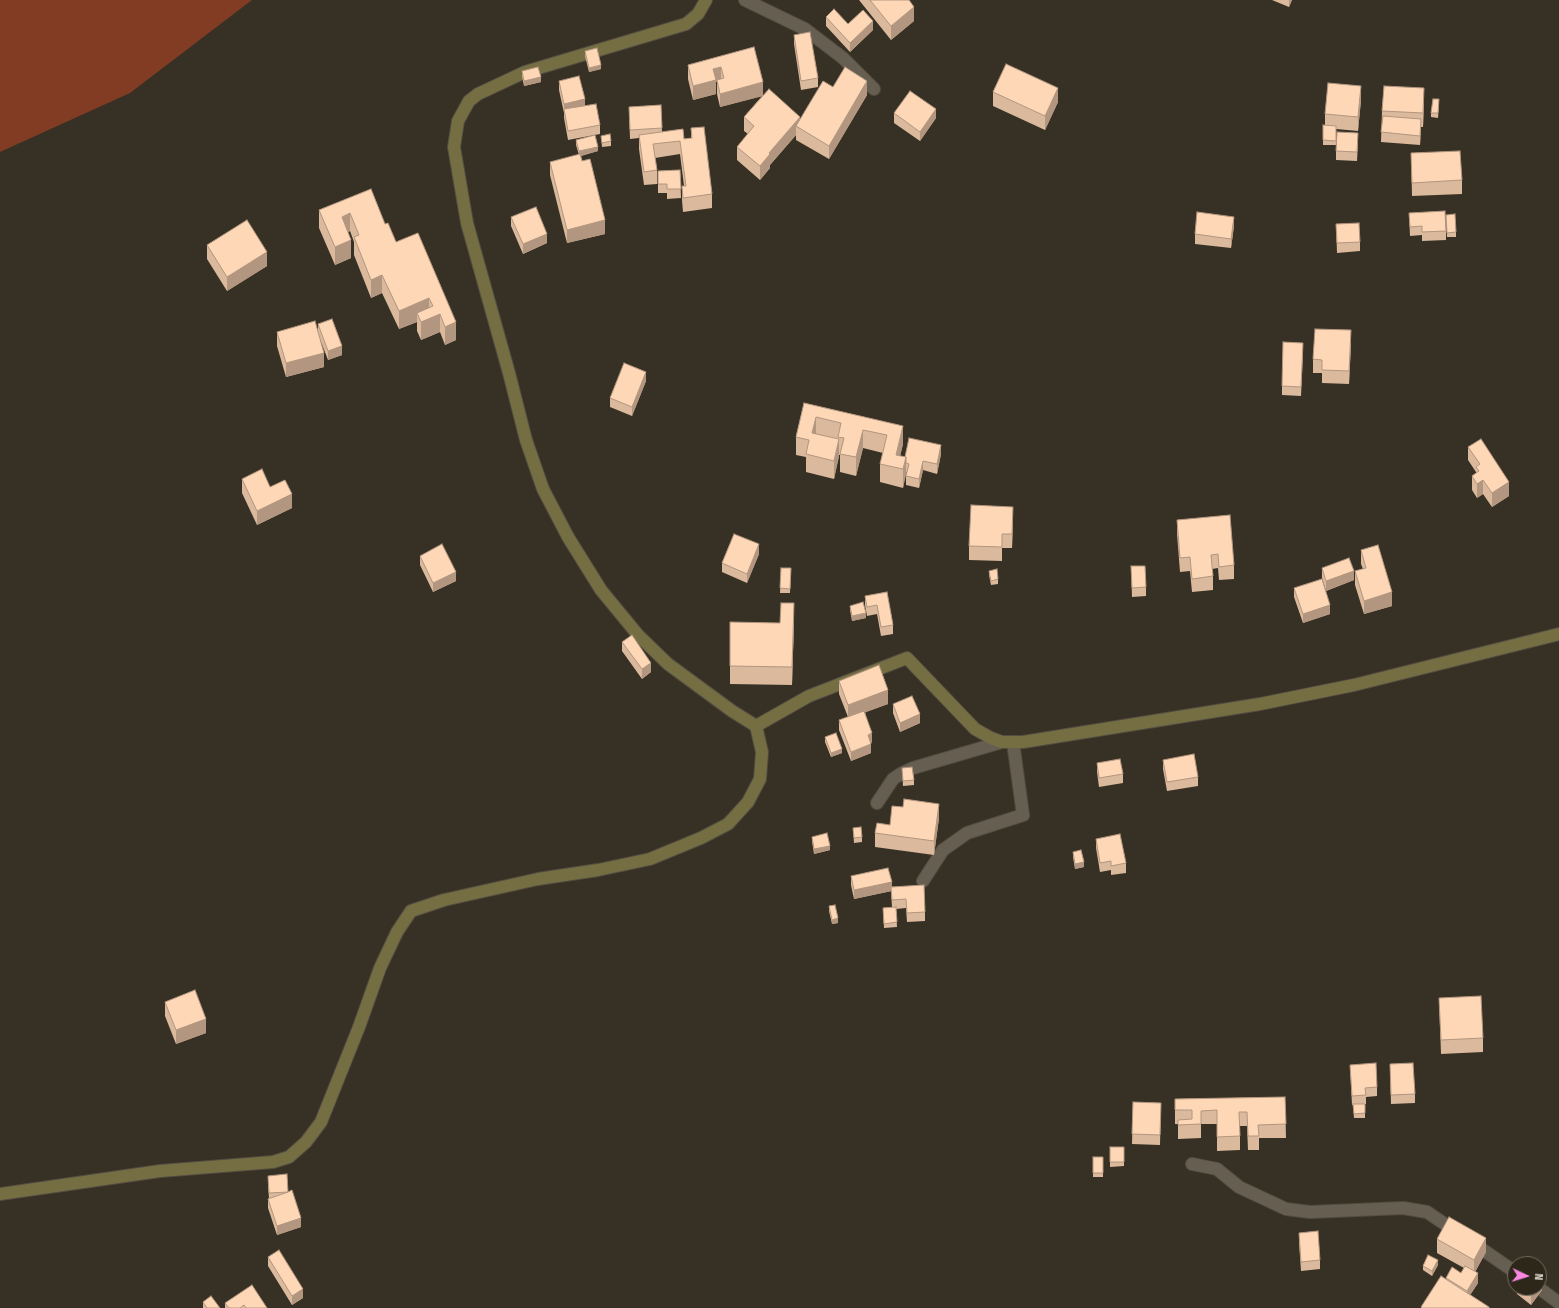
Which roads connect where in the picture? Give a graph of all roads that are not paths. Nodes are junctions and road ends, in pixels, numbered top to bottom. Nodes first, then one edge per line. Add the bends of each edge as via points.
1 (706, 0) edge
2 (745, 0) edge
3 (874, 90) dead end
4 (1559, 634) edge
5 (756, 726) junction
6 (1007, 742) junction
7 (877, 803) dead end
8 (922, 881) dead end
9 (1192, 1164) dead end
10 (0, 1194) edge
11 (1507, 1267) edge
12 (1547, 1294) edge
13 (1559, 1303) edge

1 - 5 street via 698,14 686,24 525,72 478,94 469,100 458,121 454,147 467,223 526,440 543,489 601,590 638,635 668,664 732,712
2 - 3 street via 805,29 843,58
4 - 6 street via 1347,687 1230,709 1038,740
5 - 6 street via 809,696 907,658 975,729 991,738
5 - 10 street via 762,752 760,779 748,802 728,824 650,859 480,891 412,911 397,932 380,968 321,1122 306,1142 289,1156 273,1162 160,1171
6 - 7 street via 902,773 893,779
6 - 8 street via 1023,815 967,833 943,850
9 - 11 street via 1217,1169 1239,1188 1286,1209 1310,1212 1403,1208 1427,1212
12 - 13 street

